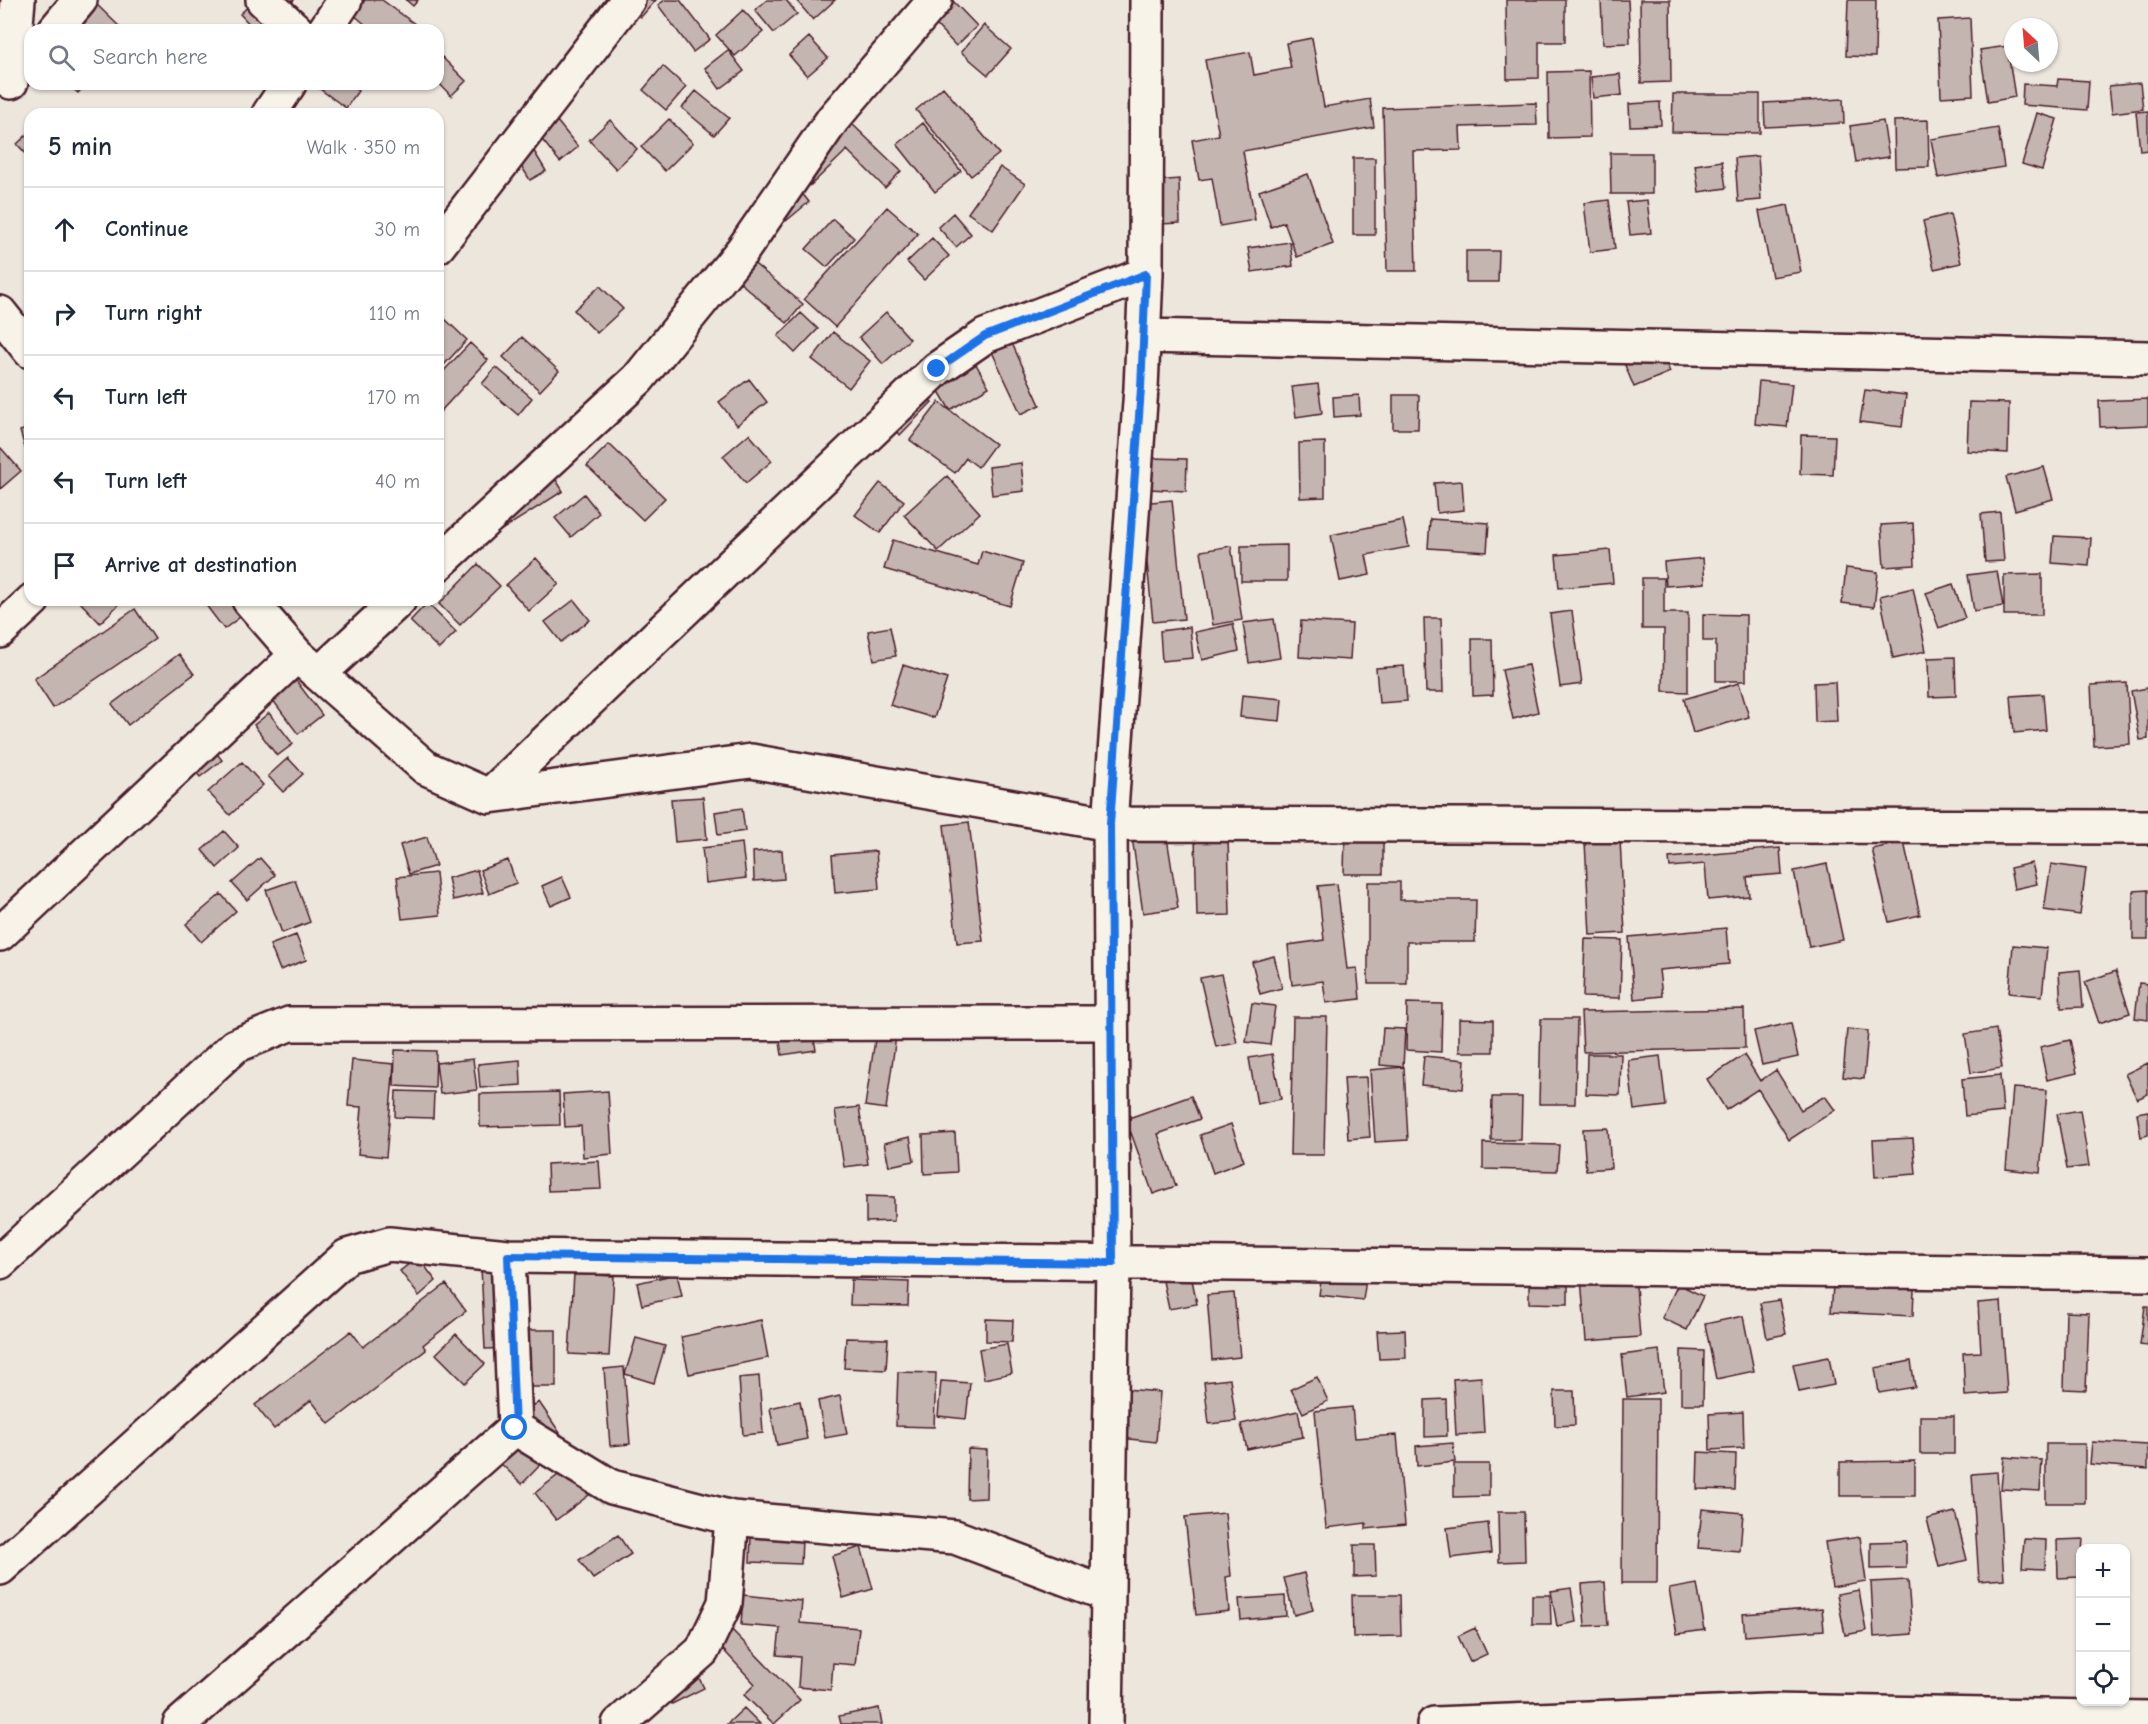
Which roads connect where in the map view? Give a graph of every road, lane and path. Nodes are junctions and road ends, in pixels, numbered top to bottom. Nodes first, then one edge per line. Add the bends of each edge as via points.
1 (18, 0) edge
2 (80, 0) edge
3 (263, 0) edge
4 (345, 0) edge
5 (628, 0) edge
6 (935, 0) edge
7 (1147, 0) edge
8 (60, 24) edge
9 (289, 24) edge
10 (329, 24) edge
11 (14, 78) edge
12 (285, 90) edge
13 (273, 108) edge
14 (444, 238) edge
15 (1146, 274) junction
16 (1143, 336) junction
17 (2148, 358) edge
18 (444, 558) edge
19 (27, 606) edge
20 (254, 606) edge
21 (391, 606) edge
22 (0, 631) edge
23 (308, 665) junction
24 (489, 796) junction
25 (1110, 824) junction
26 (2148, 827) edge
27 (0, 934) edge
28 (1111, 1023) junction
29 (508, 1256) junction
30 (0, 1262) edge
31 (1113, 1263) junction
32 (2148, 1274) edge
33 (515, 1428) junction
34 (732, 1518) junction
35 (0, 1568) edge
36 (1107, 1594) junction
37 (2148, 1718) edge
38 (180, 1724) edge
39 (619, 1724) edge
40 (1106, 1724) edge
41 (1434, 1724) edge

1 - 11 street
2 - 8 street
3 - 9 street
4 - 10 street
5 - 14 street
6 - 18 street via 833,119 742,251 638,379
7 - 15 street
12 - 13 street
15 - 16 street
15 - 24 street via 985,336 937,369
16 - 17 street
16 - 25 street
19 - 22 street
20 - 23 street
21 - 23 street
23 - 24 street via 426,768
23 - 27 street
24 - 25 street via 751,762
25 - 26 street
25 - 28 street
28 - 30 street via 289,1024 235,1046
28 - 31 street
29 - 31 street
29 - 33 street
29 - 35 street via 389,1244 347,1256
31 - 32 street
31 - 36 street
33 - 34 street via 612,1487
33 - 38 street
34 - 36 street via 955,1537
34 - 39 street via 725,1602 702,1652
36 - 40 street
37 - 41 street via 1767,1711

